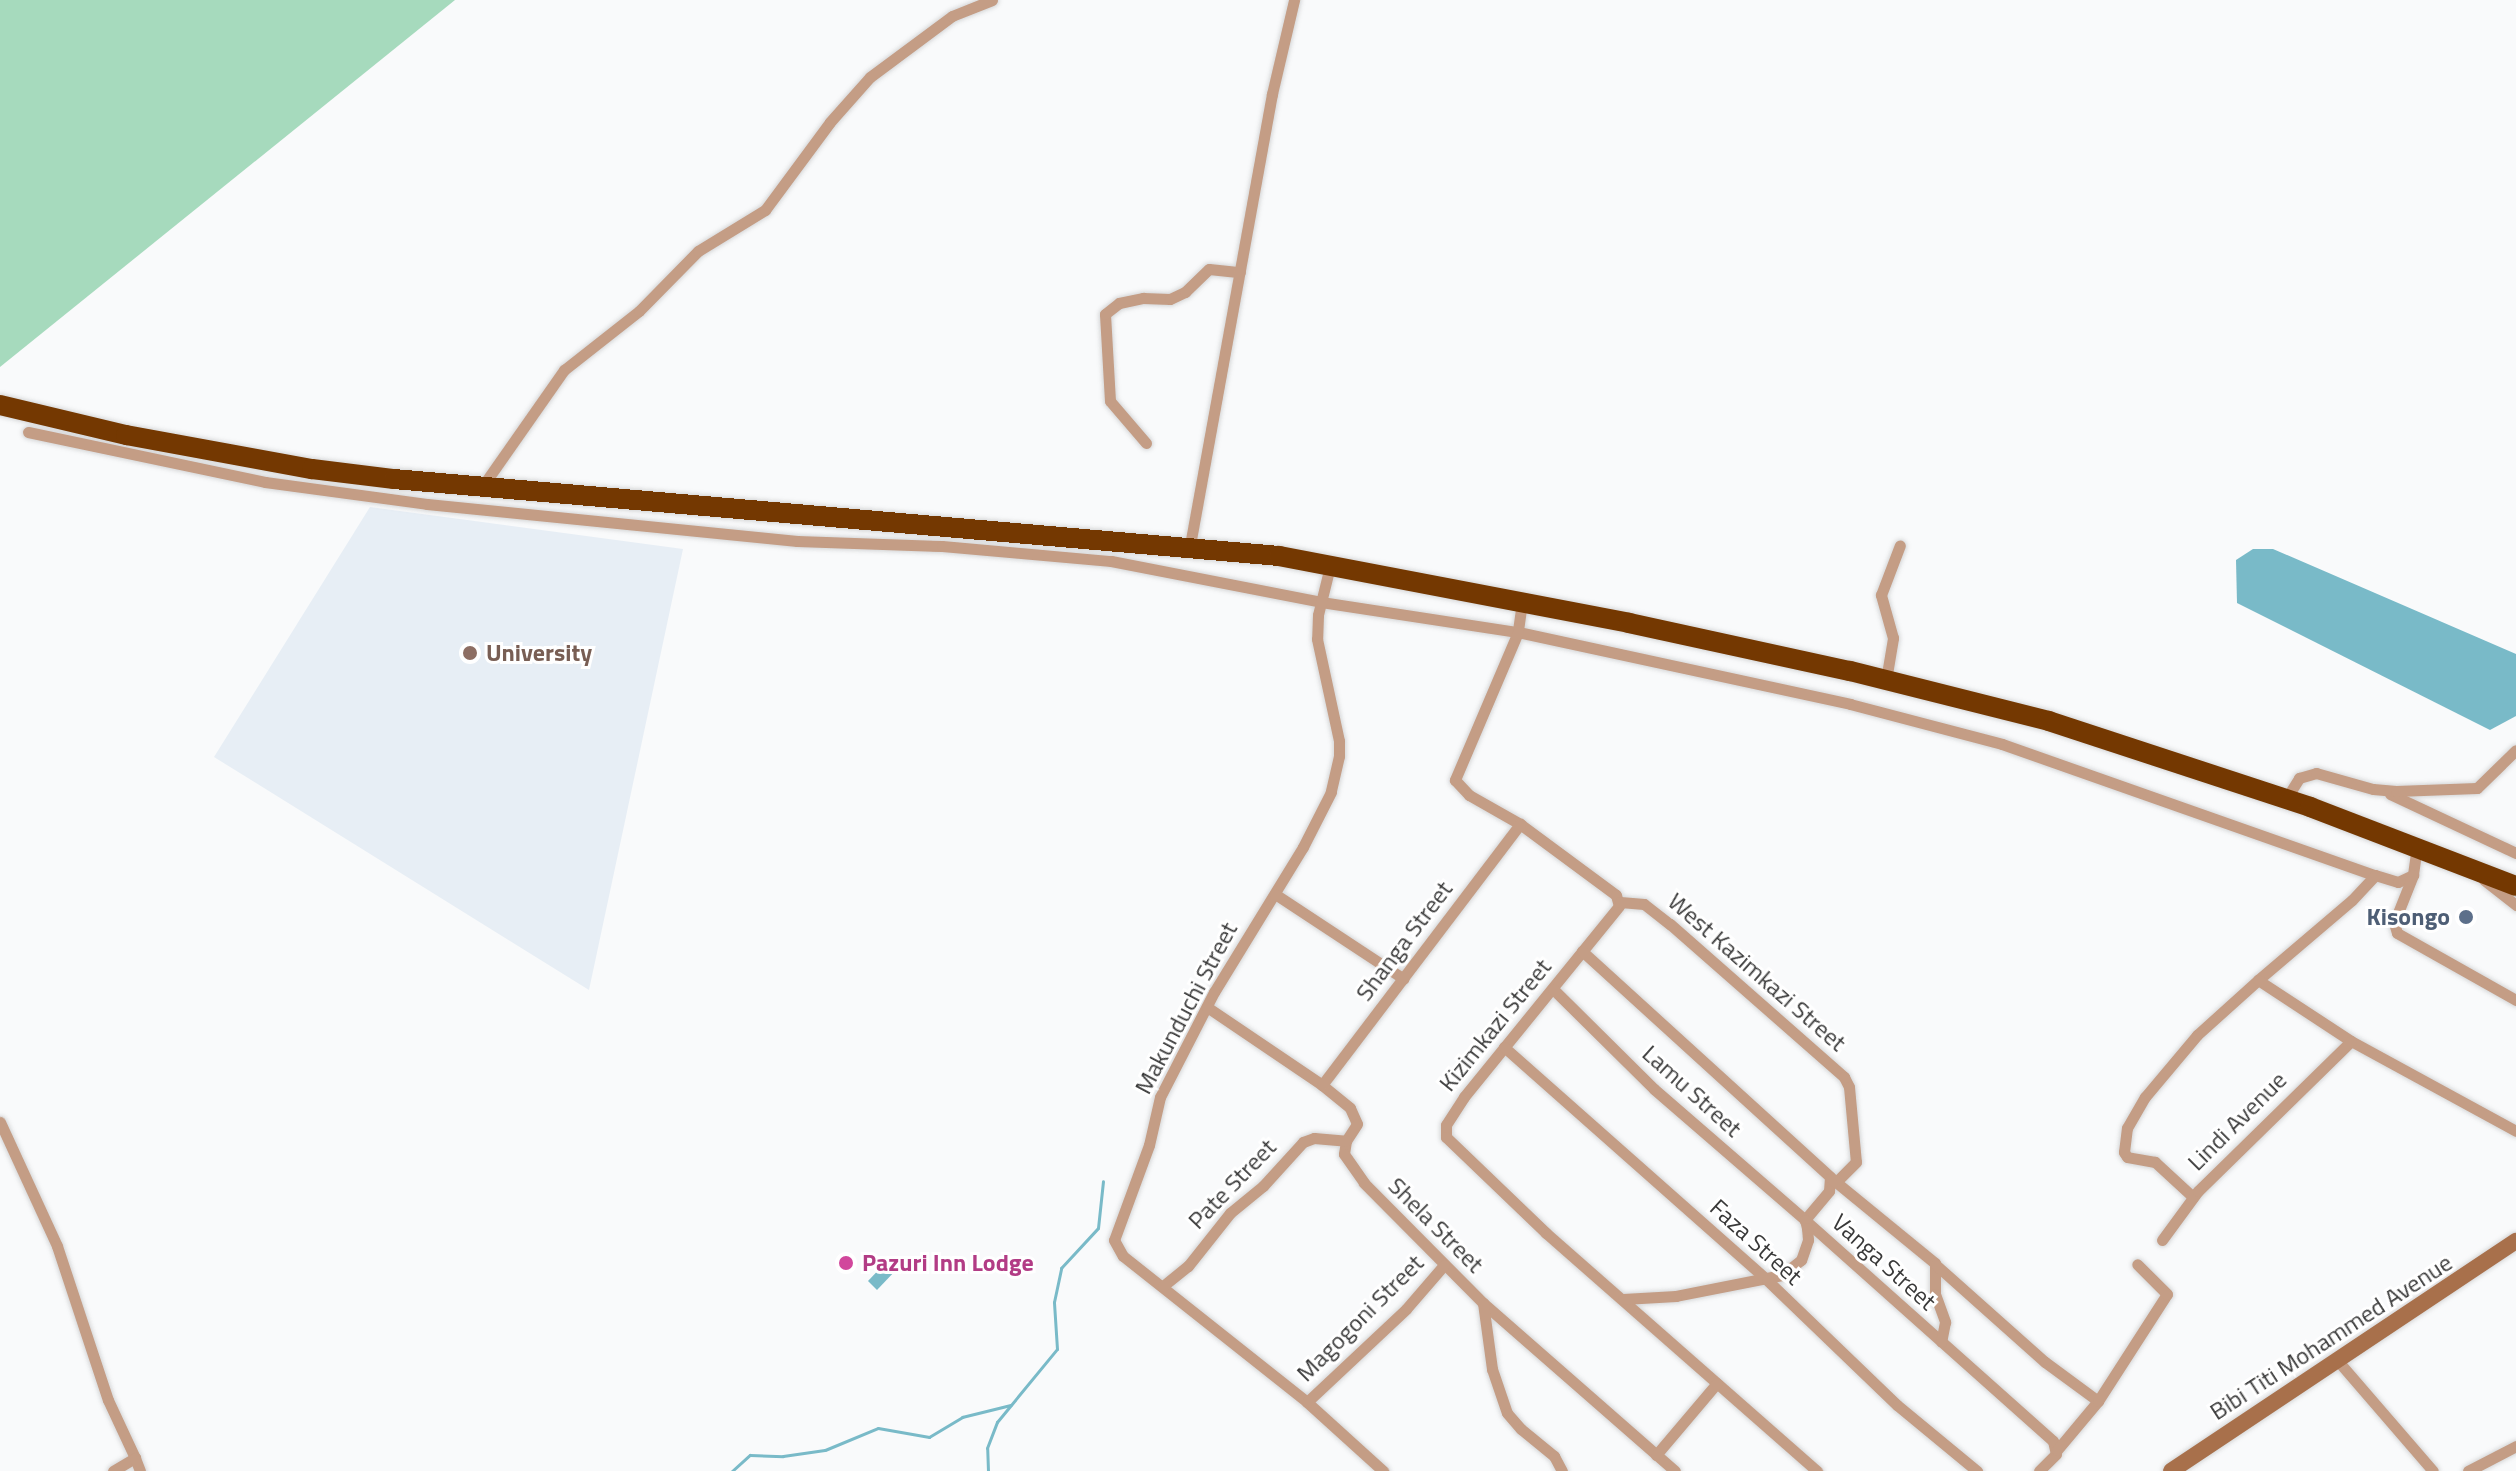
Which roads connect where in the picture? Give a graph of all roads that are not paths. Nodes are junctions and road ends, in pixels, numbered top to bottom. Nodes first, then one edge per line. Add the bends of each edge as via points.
1 (992, 0) edge
2 (1294, 0) edge
3 (1240, 272) junction
4 (0, 405) edge
5 (28, 432) dead end
6 (1146, 443) dead end
7 (482, 487) junction
8 (1190, 545) junction
9 (1900, 545) dead end
10 (1330, 566) junction
11 (1321, 602) junction
12 (1522, 602) junction
13 (1518, 632) junction
14 (1886, 680) junction
15 (2516, 750) edge
16 (2380, 790) junction
17 (2286, 799) junction
18 (1520, 824) junction
19 (2417, 846) junction
20 (2516, 853) edge
21 (2462, 862) junction
22 (2375, 875) junction
23 (2413, 875) junction
24 (2516, 886) edge
25 (1275, 894) junction
26 (1620, 902) junction
27 (2516, 905) edge
28 (1582, 951) junction
29 (1404, 979) junction
30 (2258, 980) junction
31 (1553, 989) junction
32 (2516, 1000) edge
33 (1207, 1007) junction
34 (2351, 1041) junction
35 (1504, 1047) junction
36 (1322, 1085) junction
37 (0, 1122) edge
38 (2516, 1131) edge
39 (1346, 1141) junction
40 (1833, 1179) junction
41 (2193, 1197) junction
42 (1805, 1220) junction
43 (2162, 1240) dead end
44 (2514, 1245) edge
45 (2137, 1264) dead end
46 (1444, 1265) junction
47 (1936, 1265) junction
48 (1767, 1280) junction
49 (1163, 1286) junction
50 (1623, 1299) junction
51 (1483, 1303) junction
52 (1941, 1342) junction
53 (2338, 1361) junction
54 (1717, 1383) junction
55 (2098, 1401) junction
56 (1307, 1402) junction
57 (2516, 1446) edge
58 (2057, 1450) junction
59 (1656, 1455) junction
60 (135, 1458) junction
61 (113, 1471) edge
62 (140, 1471) edge
63 (1383, 1471) edge
64 (1562, 1471) edge
65 (1675, 1471) edge
66 (1817, 1471) edge
67 (1977, 1471) edge
68 (2039, 1471) edge
69 (2171, 1471) edge
70 (2433, 1471) edge
71 (2468, 1471) edge

1 - 7 street via 952,16 870,77 765,210 698,251 639,311 564,370
2 - 3 street
3 - 6 street via 1209,269 1170,299 1119,303 1105,314 1110,401
3 - 8 street
4 - 7 highway via 74,425 312,469
5 - 11 street via 265,482 427,504 797,541 942,546 1111,561
7 - 8 highway via 1058,539
8 - 10 highway
9 - 14 street via 1881,595 1893,638
10 - 11 street, Makunduchi Street
10 - 12 highway
11 - 13 street
11 - 25 street, Makunduchi Street via 1317,639 1339,756 1331,792
12 - 13 street
12 - 14 highway
13 - 18 street via 1454,777 1469,795
13 - 22 street via 1850,704 2002,744
14 - 17 highway via 2049,721
15 - 16 street via 2477,788
16 - 17 street via 2308,774 2299,778
16 - 20 street
17 - 19 highway
18 - 26 street
18 - 29 street, Shanga Street
19 - 21 highway
19 - 23 street
21 - 24 highway
21 - 27 street
22 - 23 street via 2398,882
22 - 30 street
23 - 32 street via 2394,923 2397,933
25 - 29 street
25 - 33 street, Makunduchi Street
26 - 28 street, Kizimkazi Street
26 - 40 street, West Kazimkazi Street via 1644,904 1670,924 1844,1077 1856,1162
28 - 31 street, Kizimkazi Street
28 - 40 street, Vanga Street
29 - 36 street, Shanga Street
30 - 34 street
30 - 41 street via 2197,1035 2145,1097 2127,1128 2124,1152 2129,1159 2155,1162
31 - 35 street, Kizimkazi Street
31 - 42 street, Lamu Street via 1654,1089
33 - 36 street, Shela Street
33 - 49 street, Makunduchi Street via 1160,1097 1145,1159 1114,1240 1123,1256
34 - 38 street
34 - 41 street, Lindi Avenue
35 - 48 street, Faza Street
35 - 50 street, Kizimkazi Street via 1464,1097 1446,1125 1446,1137
36 - 39 street, Shela Street via 1357,1120
37 - 60 street via 57,1246 108,1400
39 - 46 street, Shela Street via 1349,1164
39 - 49 street, Pate Street via 1303,1142
40 - 42 street, Vanga Street
40 - 47 street
41 - 43 street, Lindi Avenue
42 - 48 street via 1808,1240 1801,1260 1787,1273
42 - 52 street, Vanga Street
44 - 53 street, Bibi Titi Mohammed Avenue
45 - 55 street via 2167,1293
46 - 51 street, Shela Street
46 - 56 street, Magogoni Street via 1406,1309
47 - 52 street via 1935,1294 1945,1322
47 - 55 street via 2045,1362
48 - 50 street
48 - 67 street, Faza Street via 1897,1405
49 - 56 street, Makunduchi Street
50 - 54 street, Kizimkazi Street
51 - 59 street, Shela Street
51 - 64 street via 1492,1369 1507,1413 1554,1456
52 - 58 street, Vanga Street
53 - 69 street, Bibi Titi Mohammed Avenue
53 - 70 street
54 - 59 street
54 - 66 street, Kizimkazi Street
55 - 58 street
56 - 63 street, Makunduchi Street
57 - 71 street
58 - 68 street
59 - 65 street, Shela Street
60 - 61 street
60 - 62 street

